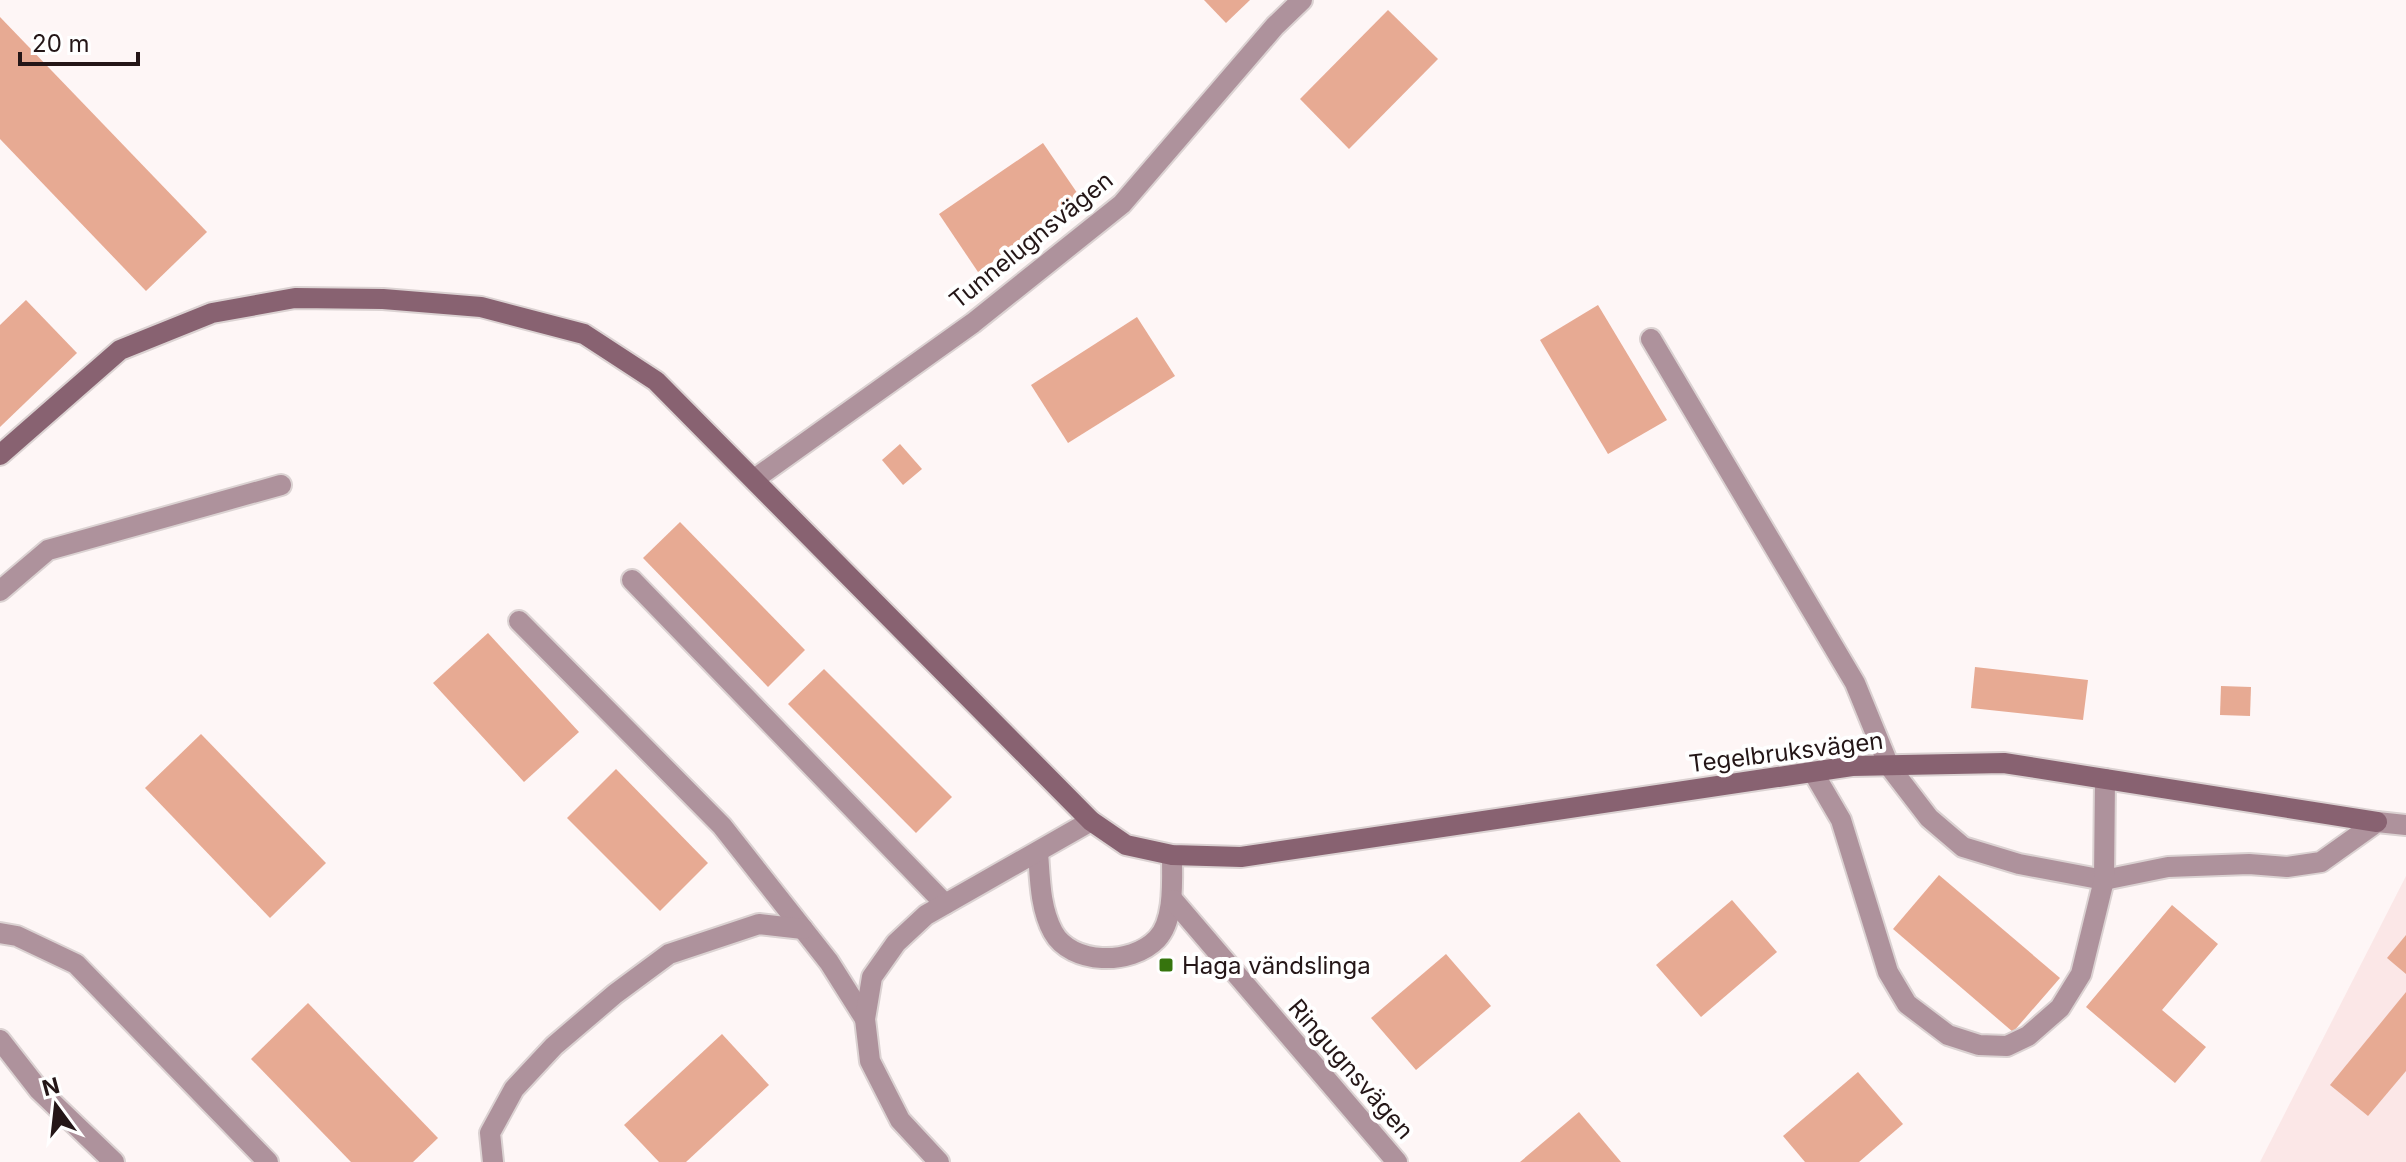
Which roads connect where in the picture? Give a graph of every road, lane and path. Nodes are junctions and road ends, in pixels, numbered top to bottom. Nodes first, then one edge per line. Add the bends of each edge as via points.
1 (1302, 0) edge
2 (1651, 339) dead end
3 (0, 455) edge
4 (756, 478) junction
5 (281, 485) dead end
6 (632, 580) dead end
7 (0, 591) edge
8 (519, 621) dead end
9 (1889, 766) junction
10 (1813, 772) junction
11 (2105, 779) junction
12 (1091, 821) junction
13 (2377, 822) junction
14 (2406, 825) edge
15 (1038, 852) junction
16 (1172, 855) junction
17 (2104, 880) junction
18 (1173, 900) junction
19 (945, 904) junction
20 (803, 929) junction
21 (0, 933) edge
22 (865, 1019) junction
23 (0, 1040) edge
24 (114, 1162) edge
25 (268, 1162) edge
26 (493, 1162) edge
27 (939, 1162) edge
28 (1397, 1162) edge

1 - 4 street, Tunnelugnsvägen via 1122,204 973,323
2 - 9 street via 1855,683
3 - 4 street via 120,350 212,313 295,298 383,299 481,307 584,334 656,381
4 - 12 street
5 - 7 street via 48,550
6 - 19 street
8 - 20 street via 722,826
9 - 10 street, Tegelbruksvägen
9 - 11 street, Tegelbruksvägen via 2004,763
9 - 17 street via 1929,818 1963,847
10 - 16 street, Tegelbruksvägen via 1241,857
10 - 17 street via 1841,820 1888,972 1907,1004 1948,1035 1979,1045 2007,1046 2028,1036 2060,1008 2081,974
11 - 13 street, Tegelbruksvägen
11 - 17 street
12 - 15 street
12 - 16 street via 1126,845
13 - 14 street, Tegelbruksvägen
13 - 17 street via 2321,862 2168,867
15 - 18 street via 1041,897 1053,934 1080,956 1121,958 1157,939
15 - 19 street
16 - 18 street
18 - 28 street, Ringugnsvägen
19 - 22 street via 896,943 872,977
20 - 22 street
20 - 26 street via 759,924 669,954 615,994 514,1089 490,1133
21 - 25 street via 76,964
22 - 27 street via 870,1061 882,1088 900,1120
23 - 24 street via 39,1090

